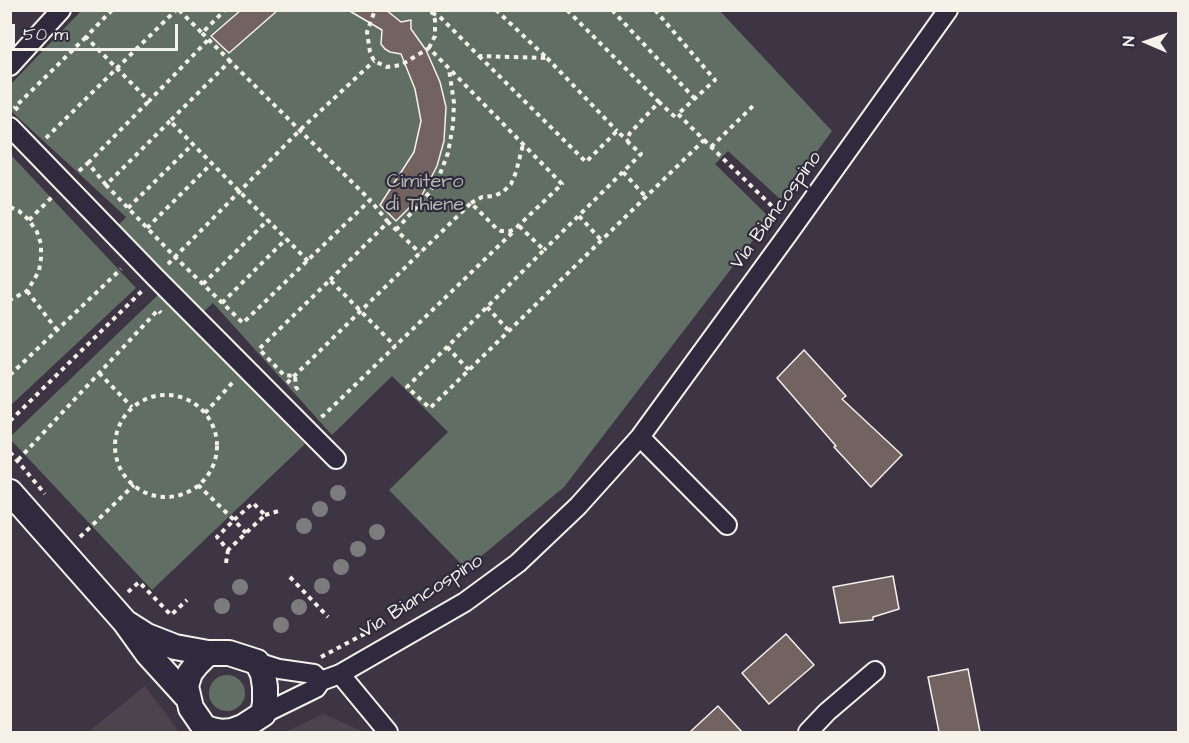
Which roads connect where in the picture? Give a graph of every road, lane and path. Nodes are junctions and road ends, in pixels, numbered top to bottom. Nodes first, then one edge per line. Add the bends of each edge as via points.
1 (61, 10) edge
2 (112, 10) edge
3 (177, 10) edge
4 (225, 10) edge
5 (375, 10) edge
6 (496, 10) edge
7 (567, 10) edge
8 (612, 10) edge
9 (655, 10) edge
10 (948, 10) edge
11 (432, 12) edge
12 (202, 33) junction
13 (86, 37) junction
14 (208, 40) junction
15 (429, 48) junction
16 (479, 56) junction
17 (547, 58) junction
18 (230, 61) junction
19 (374, 61) junction
20 (10, 66) edge
21 (117, 68) junction
22 (449, 69) junction
23 (695, 99) junction
24 (149, 101) junction
25 (659, 102) junction
26 (754, 105) dead end
27 (678, 114) junction
28 (17, 121) edge
29 (170, 121) junction
30 (300, 130) junction
31 (39, 131) dead end
32 (617, 131) junction
33 (704, 140) junction
34 (628, 142) junction
35 (193, 144) junction
36 (523, 145) junction
37 (711, 147) junction
38 (88, 163) dead end
39 (212, 163) junction
40 (623, 172) junction
41 (66, 184) junction
42 (240, 191) junction
43 (645, 196) junction
44 (370, 201) junction
45 (471, 203) junction
46 (10, 207) edge
47 (128, 208) junction
48 (780, 213) dead end
49 (579, 216) junction
50 (30, 220) junction
51 (268, 220) junction
52 (388, 222) junction
53 (147, 228) junction
54 (517, 228) junction
55 (396, 230) junction
56 (115, 236) junction
57 (286, 239) junction
58 (601, 240) junction
59 (544, 250) junction
60 (420, 253) junction
61 (175, 257) junction
62 (308, 261) junction
63 (155, 278) junction
64 (330, 280) junction
65 (203, 284) junction
66 (27, 291) junction
67 (10, 300) edge
68 (222, 303) junction
69 (487, 307) junction
70 (361, 311) junction
71 (196, 318) junction
72 (57, 330) junction
73 (509, 331) junction
74 (395, 346) junction
75 (447, 347) junction
76 (246, 369) junction
77 (469, 370) junction
78 (99, 373) junction
79 (10, 375) edge
80 (295, 376) junction
81 (303, 394) dead end
82 (274, 396) junction
83 (132, 408) junction
84 (316, 409) dead end
85 (205, 413) junction
86 (10, 421) edge
87 (640, 437) junction
88 (10, 452) edge
89 (336, 459) dead end
90 (18, 460) junction
91 (134, 485) junction
92 (198, 485) junction
93 (10, 492) edge
94 (45, 494) dead end
95 (282, 510) dead end
96 (265, 515) junction
97 (234, 520) junction
98 (727, 525) dead end
99 (246, 532) junction
100 (87, 545) dead end
101 (228, 550) junction
102 (226, 563) dead end
103 (290, 577) dead end
104 (120, 585) dead end
105 (127, 593) junction
106 (187, 600) dead end
107 (130, 611) junction
108 (328, 617) dead end
109 (370, 631) dead end
110 (208, 653) junction
111 (317, 659) dead end
112 (257, 662) junction
113 (875, 671) dead end
114 (340, 674) junction
115 (321, 681) junction
116 (188, 698) junction
117 (263, 714) junction
118 (205, 730) edge
119 (243, 730) edge
120 (388, 732) edge
121 (808, 732) edge

1 - 20 street
2 - 13 path
3 - 12 path
3 - 21 path
4 - 12 path
5 - 19 path via 367,32
6 - 17 path
7 - 25 path
8 - 23 path
9 - 23 path via 715,80
10 - 87 street, Via Biancospino
11 - 15 path via 435,36
11 - 16 path
12 - 14 path
13 - 21 path
13 - 28 path via 15,107
14 - 18 path
14 - 24 path
15 - 19 path via 401,65 387,67
15 - 22 path
16 - 17 path
16 - 32 path via 586,162
17 - 32 path
18 - 29 path
18 - 30 path
19 - 30 path
21 - 24 path
21 - 31 path via 47,139
22 - 36 path
22 - 55 path via 454,103 448,153 429,193
23 - 27 path
24 - 38 path
25 - 27 path via 675,117
25 - 34 path via 630,133
26 - 37 path
27 - 33 path
28 - 41 street
29 - 35 path
29 - 47 path via 106,185
30 - 42 path
30 - 44 path
32 - 34 path
33 - 37 path
33 - 43 path
34 - 40 path via 641,154
35 - 39 path
35 - 47 path
36 - 45 path via 511,184 503,192
36 - 54 path via 562,184
37 - 48 path
39 - 42 path
39 - 53 path
40 - 43 path
40 - 49 path
41 - 50 path
41 - 56 street
42 - 51 path
42 - 61 path
43 - 58 path
44 - 52 path
44 - 62 path
45 - 54 path via 501,231
45 - 60 path
46 - 50 path
47 - 53 path
49 - 58 path
49 - 59 path
50 - 66 path via 41,244 42,258
51 - 57 path
51 - 65 path
52 - 55 path
52 - 64 path
53 - 61 path
54 - 59 path
54 - 74 path
55 - 60 path
56 - 63 street
56 - 72 path via 111,250 123,267
57 - 62 path
57 - 68 path
58 - 73 path
59 - 69 path
60 - 70 path
61 - 63 path
61 - 65 path
62 - 68 path via 243,322
63 - 71 street
63 - 86 path
64 - 70 path
64 - 80 path via 259,349 285,375
65 - 68 path
66 - 67 path
66 - 72 path
69 - 73 path
69 - 75 path
70 - 74 path
70 - 80 path
71 - 76 street
71 - 78 path via 167,318 158,310
72 - 79 path
73 - 77 path
74 - 84 path via 323,416
75 - 77 path
75 - 77 path via 407,387 430,408
76 - 82 street
76 - 85 path
78 - 83 path
78 - 90 path
80 - 81 path via 296,387
80 - 82 path
82 - 89 street
83 - 85 path via 143,400 170,395 183,397
83 - 91 path via 118,429 115,442 120,468
85 - 92 path via 212,424 217,450 211,470
87 - 98 street
87 - 114 street, Via Biancospino via 578,506 518,563 465,602
88 - 90 path
90 - 94 path
91 - 92 path via 162,497 187,492
91 - 100 path via 80,537
92 - 97 path
93 - 107 main road
95 - 96 path
96 - 97 path via 253,503
96 - 99 path
97 - 99 path
97 - 101 path via 217,537
99 - 101 path
101 - 102 path
103 - 108 path
104 - 105 path
105 - 106 path via 139,582 171,615
105 - 107 path
107 - 110 main road via 147,636
107 - 116 main road via 147,654
109 - 111 path
110 - 112 main road via 229,653
110 - 116 main road via 190,673
112 - 115 street via 314,674
112 - 117 main road via 266,687
113 - 121 street
114 - 115 street, Via Biancospino
114 - 120 street
115 - 117 street, Via Biancospino via 316,688
116 - 118 main road
117 - 119 main road
118 - 119 main road

